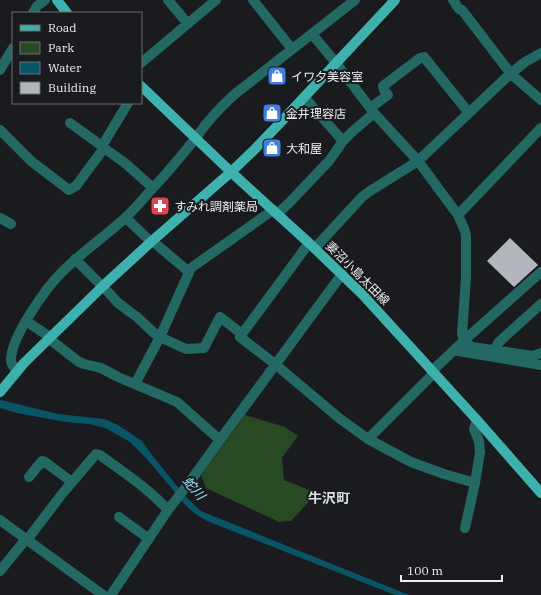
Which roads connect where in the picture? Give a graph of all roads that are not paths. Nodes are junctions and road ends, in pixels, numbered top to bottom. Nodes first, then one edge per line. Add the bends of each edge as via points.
1 (56, 0) edge
2 (168, 0) edge
3 (216, 0) edge
4 (253, 0) edge
5 (355, 0) edge
6 (395, 0) edge
7 (453, 0) edge
8 (66, 12) edge
9 (188, 24) junction
10 (312, 34) junction
11 (292, 49) junction
12 (12, 50) edge
13 (541, 53) edge
14 (142, 62) edge
15 (336, 63) junction
16 (0, 70) edge
17 (511, 74) junction
18 (142, 87) edge
19 (304, 98) junction
20 (541, 100) edge
21 (127, 104) edge
22 (372, 111) junction
23 (469, 112) junction
24 (70, 123) dead end
25 (541, 128) edge
26 (0, 130) edge
27 (195, 139) junction
28 (344, 142) junction
29 (103, 147) junction
30 (418, 161) junction
31 (231, 172) junction
32 (153, 188) junction
33 (275, 212) junction
34 (458, 215) junction
35 (0, 218) edge
36 (126, 218) junction
37 (11, 224) dead end
38 (152, 241) junction
39 (312, 246) junction
40 (75, 259) junction
41 (189, 272) junction
42 (541, 272) edge
43 (342, 274) junction
44 (103, 286) junction
45 (541, 304) edge
46 (26, 321) junction
47 (241, 336) junction
48 (50, 337) junction
49 (160, 337) junction
50 (464, 340) junction
51 (455, 349) junction
52 (494, 350) junction
53 (541, 353) edge
54 (275, 364) junction
55 (541, 365) edge
56 (17, 371) junction
57 (432, 371) junction
58 (134, 384) junction
59 (1, 388) edge
60 (477, 420) junction
61 (368, 439) junction
62 (220, 440) junction
63 (29, 477) dead end
64 (72, 482) junction
65 (476, 483) junction
66 (541, 493) edge
67 (170, 507) junction
68 (119, 517) dead end
69 (0, 520) edge
70 (465, 528) dead end
71 (26, 539) junction
72 (149, 539) junction
73 (0, 571) edge
74 (104, 595) edge
75 (111, 595) edge

1 - 8 main road
2 - 9 street
3 - 9 street
4 - 11 street
5 - 10 street
6 - 15 main road
7 - 17 street
9 - 14 street
10 - 11 street
10 - 15 street
11 - 27 street via 224,104
12 - 16 street
13 - 17 street
15 - 19 main road
15 - 22 street
17 - 20 street
17 - 23 street
18 - 27 main road, 妻沼小島太田線
19 - 28 street
19 - 31 main road
21 - 29 street
22 - 23 street via 388,95 383,86 424,57
22 - 28 street
22 - 30 street
23 - 30 street
24 - 29 street
25 - 34 street
26 - 29 street via 31,161 69,190 76,186
27 - 31 main road, 妻沼小島太田線
27 - 32 street
28 - 33 street via 289,204
29 - 32 street
30 - 34 street
30 - 39 street via 362,197
31 - 33 main road, 妻沼小島太田線
31 - 38 main road
32 - 36 street
33 - 39 main road, 妻沼小島太田線
33 - 41 street via 191,268
34 - 50 street via 466,237 462,334
35 - 37 street
36 - 38 street
36 - 40 street
38 - 41 street
38 - 44 main road
39 - 43 main road, 妻沼小島太田線
39 - 47 street
40 - 44 street
40 - 46 street via 46,291
41 - 49 street
42 - 50 street
43 - 54 street
43 - 57 main road, 妻沼小島太田線
44 - 48 main road
44 - 49 street via 122,306
45 - 52 street via 499,342
46 - 48 street
46 - 56 street via 12,354 12,365
47 - 49 street via 220,317 204,348 186,349
47 - 54 street
48 - 56 main road
48 - 58 street via 79,362 101,368
49 - 58 street
50 - 51 street
50 - 52 street via 472,347
51 - 55 street via 458,352
51 - 57 street
52 - 53 street via 534,356
54 - 61 street
54 - 62 street
56 - 59 main road
57 - 60 main road, 妻沼小島太田線
57 - 61 street via 431,376
58 - 62 street via 177,402
60 - 65 street via 474,429 480,441 480,452
60 - 66 main road, 妻沼小島太田線
61 - 65 street via 411,462
62 - 67 street
63 - 64 street via 42,461
64 - 67 street via 94,455 98,454
64 - 71 street
65 - 70 street
67 - 72 street
68 - 72 street
69 - 71 street
71 - 73 street
71 - 74 street
72 - 75 street

